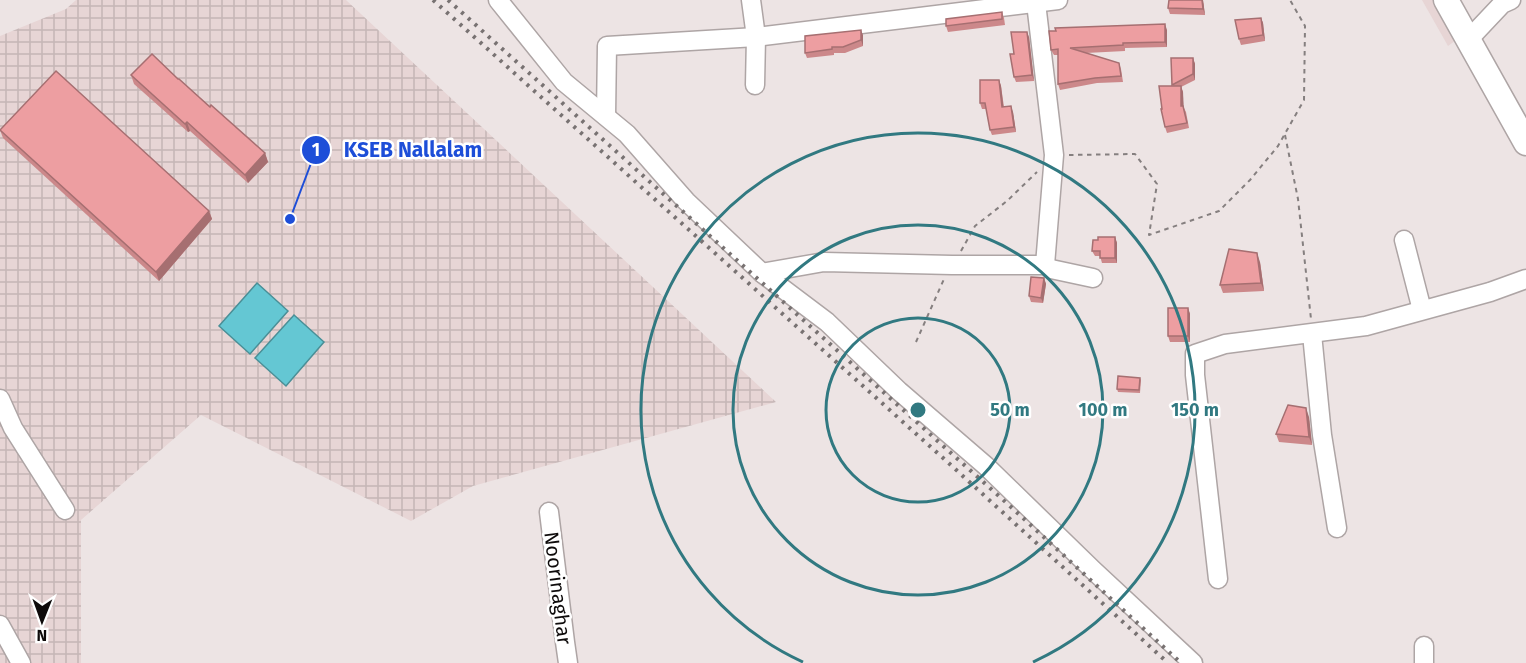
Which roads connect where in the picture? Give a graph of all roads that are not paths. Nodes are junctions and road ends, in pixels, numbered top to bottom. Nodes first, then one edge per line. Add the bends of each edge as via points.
1 (498, 0) edge
2 (751, 0) edge
3 (1058, 0) edge
4 (1446, 0) edge
5 (1511, 0) edge
6 (1036, 3) junction
7 (756, 37) junction
8 (1469, 39) junction
9 (755, 85) dead end
10 (606, 116) junction
11 (1526, 143) edge
12 (1404, 240) dead end
13 (1045, 265) junction
14 (762, 273) junction
15 (1093, 278) dead end
16 (1526, 279) edge
17 (1422, 310) junction
18 (1312, 334) junction
19 (0, 399) edge
20 (65, 510) dead end
21 (549, 512) dead end
22 (1337, 528) dead end
23 (1218, 579) dead end
24 (0, 625) edge
25 (21, 663) edge
26 (568, 663) edge
27 (1193, 663) edge

1 - 10 street via 564,82
2 - 7 street
3 - 6 street
4 - 8 main road
5 - 8 street via 1502,4
6 - 7 street
6 - 13 street via 1054,155
7 - 9 street
7 - 10 street via 607,46
8 - 11 main road
10 - 14 street via 686,201
12 - 17 street
13 - 14 street via 824,262
13 - 15 street
14 - 27 street via 826,322 899,392 986,466
16 - 17 street
17 - 18 street via 1366,326
18 - 22 street
18 - 23 street via 1225,344 1195,354
19 - 20 street via 13,428
21 - 26 street, Noorinaghar
24 - 25 street

